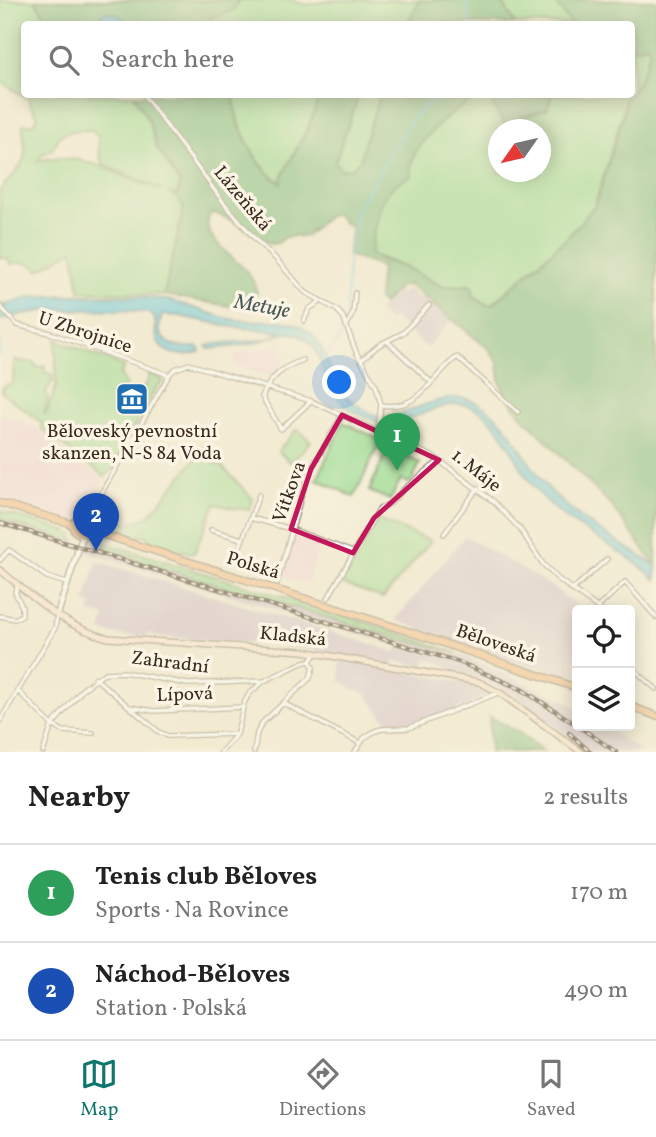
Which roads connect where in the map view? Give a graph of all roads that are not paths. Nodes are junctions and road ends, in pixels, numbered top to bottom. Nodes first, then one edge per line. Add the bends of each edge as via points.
1 (146, 98) edge
2 (355, 293) dead end
3 (321, 302) junction
4 (429, 305) dead end
5 (0, 306) edge
6 (304, 321) dead end
7 (347, 326) junction
8 (388, 342) junction
9 (303, 360) dead end
10 (361, 360) junction
11 (169, 375) junction
12 (431, 382) junction
13 (267, 386) junction
14 (311, 401) junction
15 (381, 407) junction
16 (518, 412) dead end
17 (342, 415) junction
18 (378, 432) junction
19 (439, 460) junction
20 (478, 488) junction
21 (259, 495) dead end
22 (0, 503) edge
23 (251, 518) junction
24 (86, 520) junction
25 (72, 524) junction
26 (291, 529) junction
27 (211, 530) dead end
28 (92, 531) junction
29 (444, 534) dead end
30 (83, 535) junction
31 (242, 539) junction
32 (353, 553) junction
33 (236, 557) dead end
34 (607, 559) dead end
35 (0, 560) edge
36 (0, 570) edge
37 (576, 579) dead end
38 (66, 583) junction
39 (277, 583) dead end
40 (580, 583) junction
41 (18, 585) junction
42 (572, 590) junction
43 (328, 598) dead end
44 (594, 605) edge
45 (604, 605) edge
46 (0, 616) edge
47 (57, 617) junction
48 (656, 617) edge
49 (404, 630) joint
50 (315, 653) junction
51 (310, 661) junction
52 (632, 668) edge
53 (95, 678) junction
54 (264, 681) junction
55 (572, 686) edge
56 (656, 689) edge
57 (17, 690) junction
58 (500, 692) junction
59 (283, 704) junction
60 (129, 706) junction
61 (243, 707) junction
62 (635, 708) edge
63 (656, 716) edge
64 (0, 720) edge
65 (52, 725) junction
66 (93, 733) dead end
67 (237, 734) junction
68 (360, 743) junction
69 (43, 752) edge
70 (221, 752) edge
71 (254, 752) edge
72 (355, 752) edge
73 (580, 752) edge

1 - 3 street, Lázeňská via 224,203 302,289
2 - 7 street
3 - 6 street via 309,309
3 - 7 street, Lázeňská via 337,310
4 - 8 street
5 - 11 street, U Zbrojnice via 11,320 30,330
7 - 10 street, Lázeňská
8 - 10 street
8 - 12 street
9 - 13 street via 283,367
10 - 15 street, Lázeňská via 376,386
11 - 13 street, 1. Máje via 189,364
11 - 24 street
12 - 15 street via 416,399
12 - 16 street via 459,357
13 - 14 street, 1. Máje
13 - 14 street via 262,397 281,429
14 - 17 street, 1. Máje
15 - 18 street
17 - 18 street, 1. Máje
17 - 26 street, Vítkova via 311,469
18 - 19 street, 1. Máje
19 - 20 street, 1. Máje
19 - 32 street via 379,509
20 - 29 street
20 - 42 street, 1. Máje via 520,529 543,564
21 - 23 street
22 - 25 main road
23 - 26 street
23 - 31 street
24 - 25 main road
24 - 28 main road
25 - 30 main road
26 - 32 street
26 - 39 street, Vítkova
27 - 31 street
28 - 30 main road
28 - 49 main road, Polská
30 - 38 street
31 - 33 street
32 - 43 street
34 - 40 street
35 - 38 street via 9,550 47,577
36 - 41 main road, Kladská
37 - 40 street
38 - 47 street
40 - 42 street
41 - 46 street via 15,592 22,615 15,619
41 - 47 main road, Kladská
42 - 44 street, 1. Máje
45 - 48 street via 625,582
47 - 50 main road, Kladská via 108,638
47 - 57 street via 55,628
49 - 55 main road, Běloveská
50 - 51 street
50 - 58 main road, Kladská via 455,676
51 - 54 street
51 - 59 street via 310,678
52 - 56 street
53 - 54 street, Zahradní via 114,671 188,684
53 - 60 street
53 - 65 street
54 - 61 street via 249,694
57 - 64 street
57 - 65 street
58 - 68 street via 410,728 375,731
58 - 73 main road, Kladská
59 - 68 street
59 - 71 street via 260,727
60 - 61 street, Lípová via 154,711
60 - 67 street via 168,736
61 - 67 street
62 - 63 main road
65 - 66 street via 62,731
65 - 69 street
67 - 70 street
68 - 72 street

